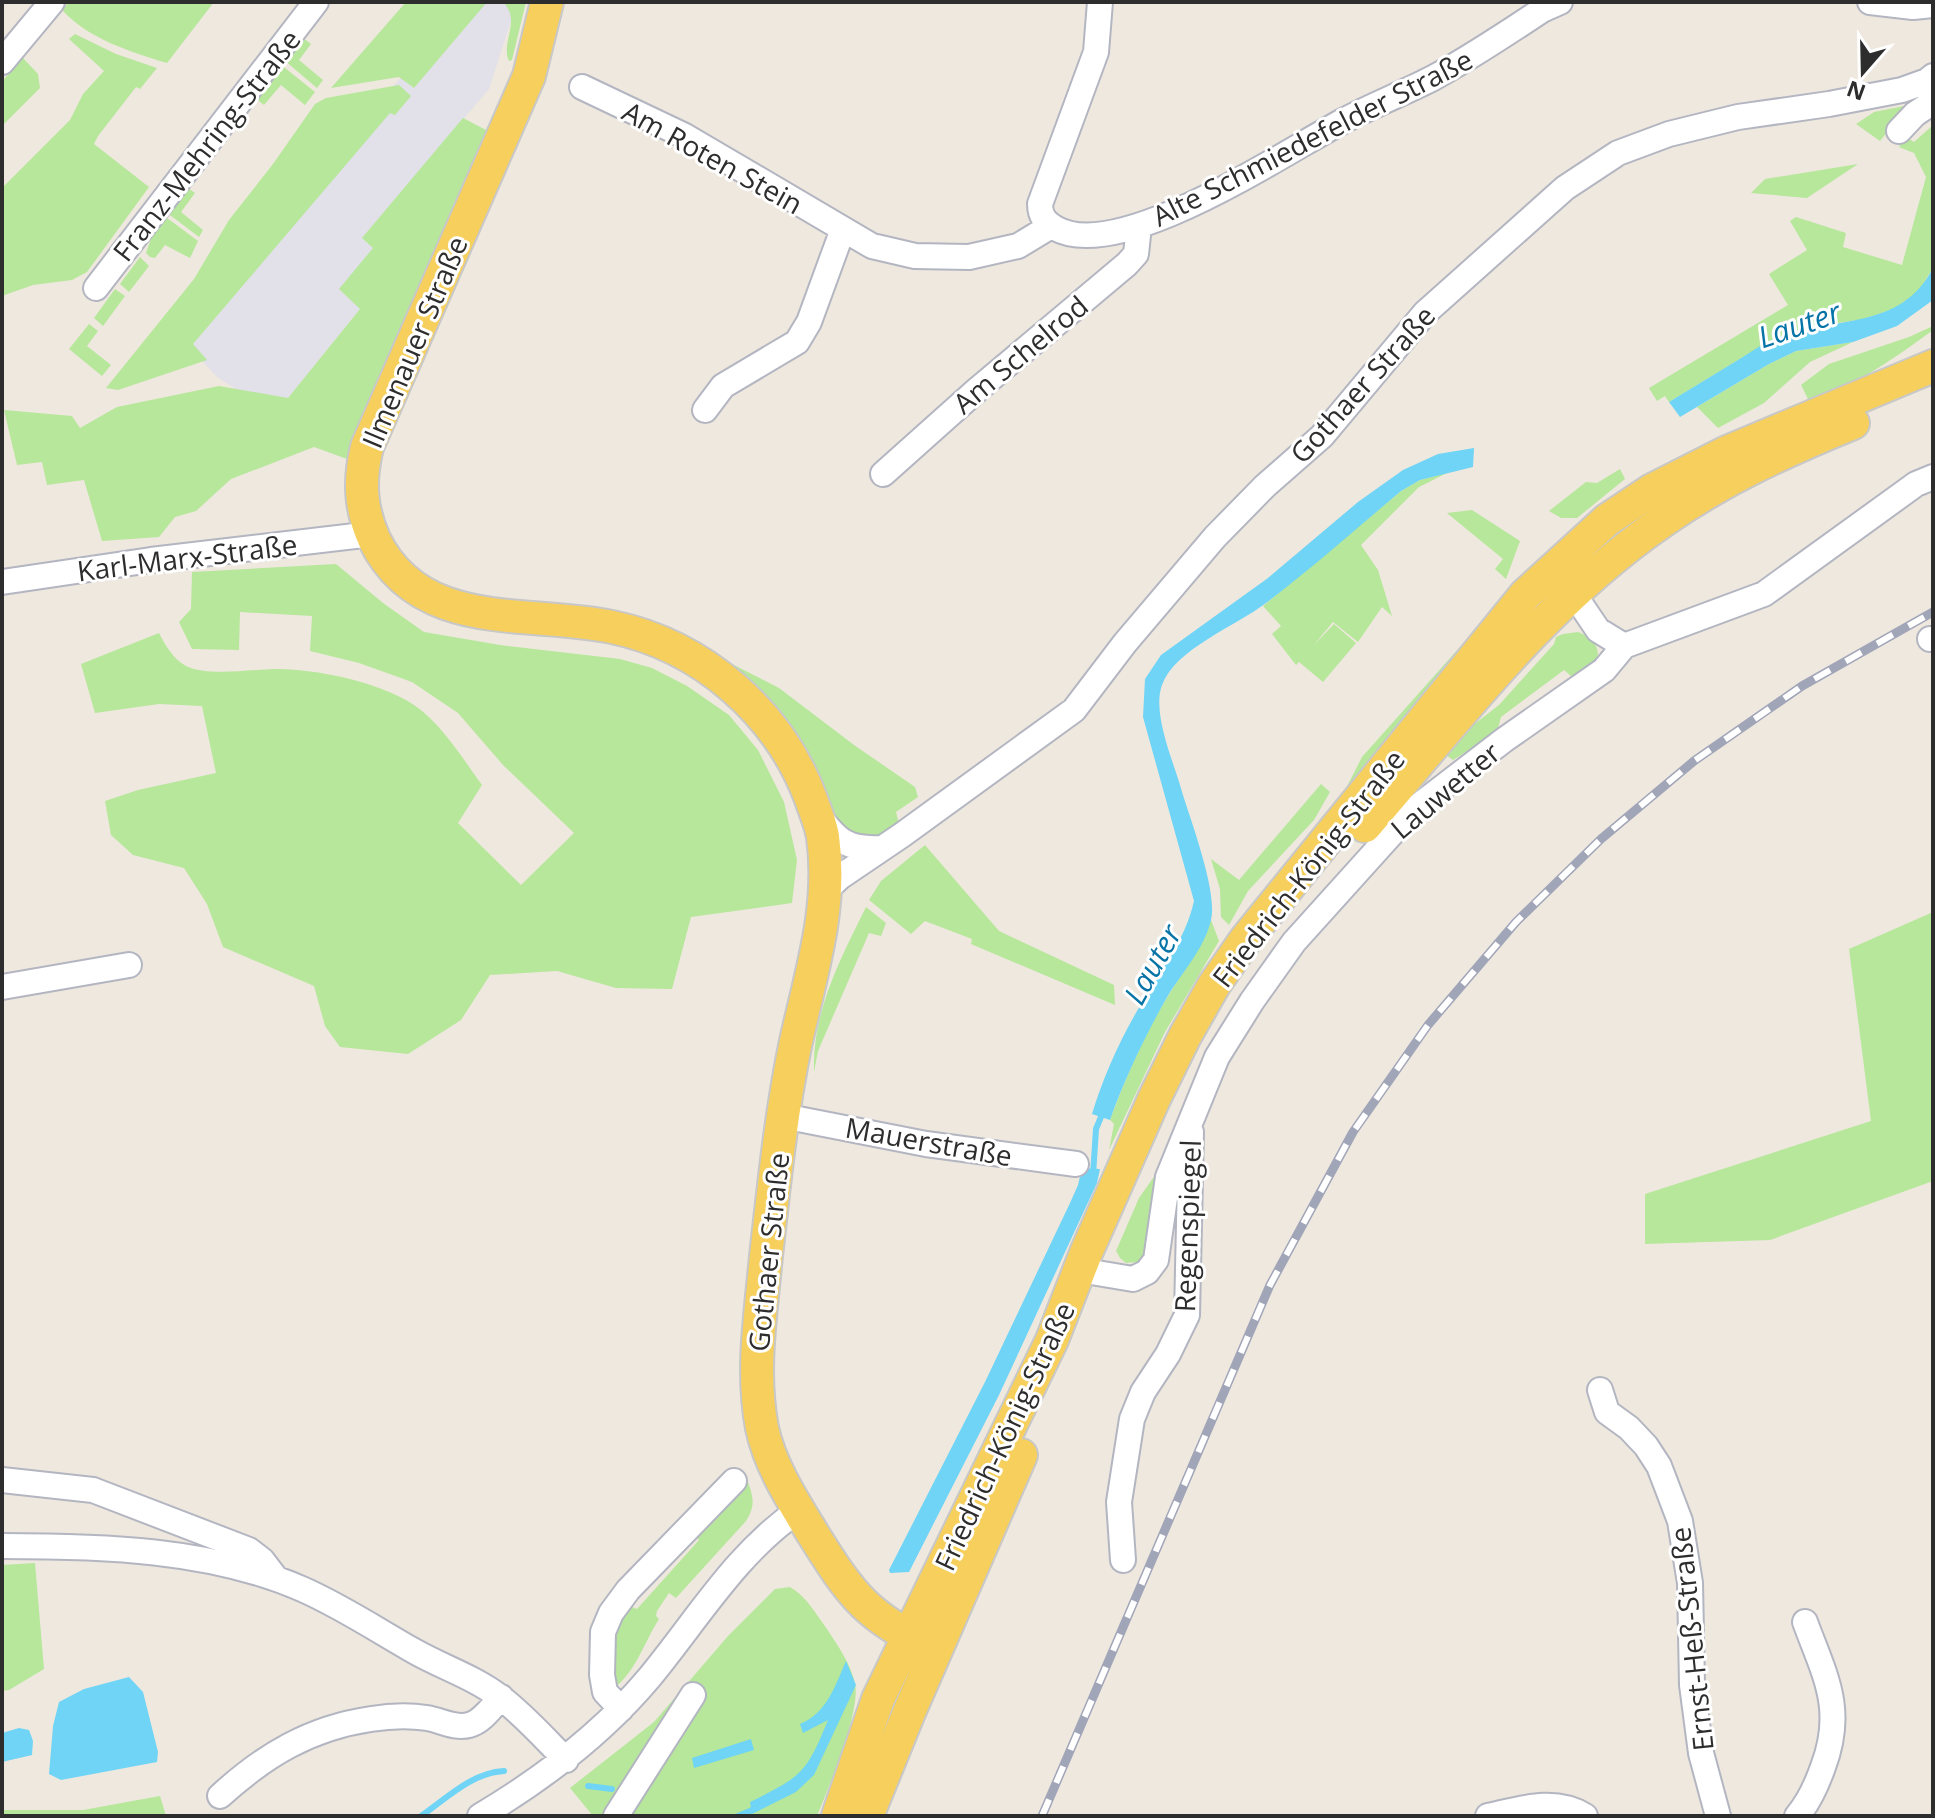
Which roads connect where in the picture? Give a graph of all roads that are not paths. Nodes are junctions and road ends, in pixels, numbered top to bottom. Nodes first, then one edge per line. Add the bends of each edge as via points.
1 (52, 2) edge
2 (316, 2) edge
3 (547, 2) edge
4 (1100, 2) edge
5 (1560, 2) edge
6 (1870, 2) edge
7 (1933, 5) edge
8 (2, 62) edge
9 (1933, 76) edge
10 (582, 87) dead end
11 (1933, 102) edge
12 (1899, 131) dead end
13 (1051, 226) junction
14 (1139, 226) junction
15 (843, 229) junction
16 (96, 288) dead end
17 (1933, 366) edge
18 (1933, 389) edge
19 (705, 410) dead end
20 (883, 474) dead end
21 (1933, 477) edge
22 (372, 534) junction
23 (2, 582) edge
24 (1573, 593) junction
25 (1624, 646) junction
26 (816, 812) junction
27 (882, 848) junction
28 (825, 891) junction
29 (129, 965) dead end
30 (2, 987) edge
31 (783, 1116) junction
32 (1191, 1117) junction
33 (1076, 1164) dead end
34 (1097, 1273) junction
35 (1600, 1390) dead end
36 (2, 1480) edge
37 (734, 1481) dead end
38 (799, 1510) junction
39 (2, 1546) edge
40 (1123, 1560) dead end
41 (276, 1578) junction
42 (1805, 1622) dead end
43 (922, 1642) junction
44 (693, 1695) dead end
45 (501, 1697) junction
46 (621, 1709) junction
47 (566, 1760) junction
48 (220, 1796) dead end
49 (480, 1816) edge
50 (616, 1816) edge
51 (838, 1816) edge
52 (867, 1816) edge
53 (1488, 1816) edge
54 (1585, 1816) edge
55 (1718, 1816) edge
56 (1797, 1816) edge

1 - 8 street
2 - 16 street, Franz-Mehring-Straße
3 - 22 main road, Ilmenauer Straße via 529,76 367,447 361,491
4 - 13 street via 1096,52 1040,204 1044,221
5 - 14 street, Alte Schmiedefelder Straße via 1433,78 1200,200
6 - 7 street
9 - 27 street, Gothaer Straße via 1902,90 1669,134 1618,153 1565,188 1425,313 1322,436 1215,537 1074,710
10 - 15 street, Am Roten Stein via 685,136
11 - 12 street
13 - 14 street, Alte Schmiedefelder Straße via 1073,234
13 - 15 street, Am Roten Stein via 1018,246 969,257 915,256 872,246
14 - 20 street, Am Schelrod via 1136,254 1127,264
15 - 19 street via 797,342 723,386
17 - 43 main road, Friedrich-König-Straße via 1727,452 1607,520 1525,595 1283,893 1214,985 1185,1036 1091,1240
18 - 24 main road, Friedrich-König-Straße via 1744,472 1663,520
21 - 25 street, Lauwetter via 1764,594
22 - 23 street, Karl-Marx-Straße
22 - 26 main road, Ilmenauer Straße via 400,576 441,601 494,615 611,627 672,646 701,663 772,727 790,752
24 - 25 street via 1598,630
24 - 34 main road, Friedrich-König-Straße via 1522,645 1249,966 1194,1058
25 - 32 street, Lauwetter via 1604,670 1413,810 1294,942 1217,1057
26 - 27 street via 847,844
26 - 28 main road, Ilmenauer Straße via 823,834
27 - 28 street, Gothaer Straße
28 - 31 main road, Gothaer Straße via 820,943
29 - 30 street
31 - 33 street, Mauerstraße via 926,1144
31 - 38 main road, Gothaer Straße via 757,1373 762,1430
32 - 34 street, Lauwetter via 1168,1177 1156,1260 1133,1279
32 - 40 street, Regenspiegel via 1187,1315 1132,1419 1119,1502
34 - 43 main road, Friedrich-König-Straße via 1061,1365
35 - 55 street, Ernst-Heß-Straße via 1607,1412 1629,1428 1659,1466 1680,1521 1690,1583 1692,1685 1701,1753
36 - 41 street via 93,1490 249,1550
37 - 46 street via 611,1613 603,1632 602,1675 605,1692
38 - 43 main road, Gothaer Straße via 861,1603 886,1624
38 - 46 street via 737,1566
39 - 41 street via 111,1547 246,1568
41 - 45 street
42 - 56 street via 1830,1690 1835,1723 1816,1784
43 - 51 main road via 878,1699
43 - 52 main road
44 - 50 street
45 - 47 street
45 - 48 street via 469,1725 404,1716 370,1719 285,1745
46 - 47 street
47 - 49 street
53 - 54 street via 1538,1806 1571,1807

